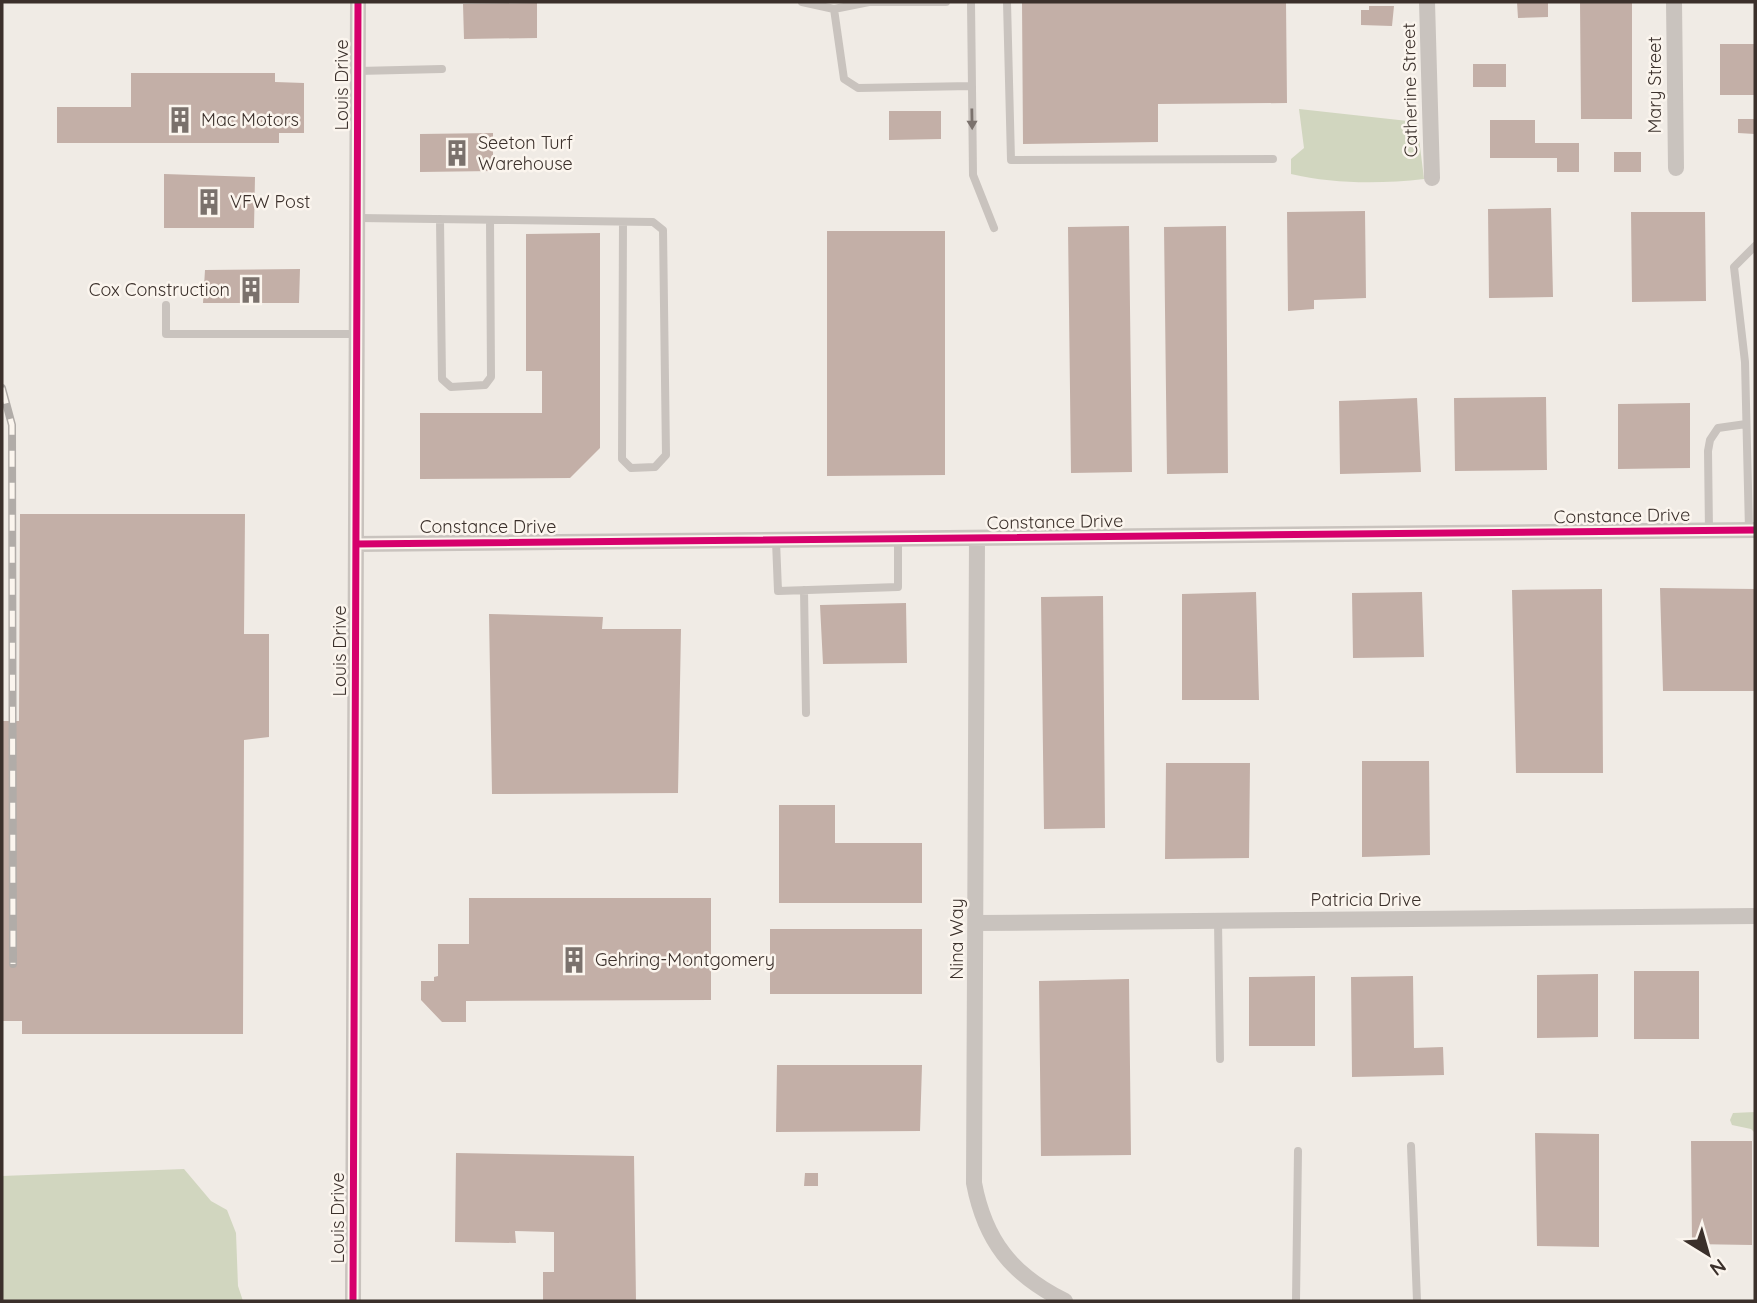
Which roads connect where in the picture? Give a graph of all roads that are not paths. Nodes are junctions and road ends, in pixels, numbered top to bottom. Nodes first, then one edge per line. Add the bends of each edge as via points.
1 (358, 2) edge
2 (802, 2) edge
3 (869, 2) edge
4 (946, 2) edge
5 (971, 2) edge
6 (1007, 2) edge
7 (1427, 2) edge
8 (1674, 2) edge
9 (834, 9) junction
10 (442, 69) dead end
11 (358, 71) junction
12 (972, 86) junction
13 (1273, 159) dead end
14 (1676, 168) dead end
15 (1432, 178) dead end
16 (359, 218) junction
17 (440, 219) junction
18 (490, 220) junction
19 (623, 222) junction
20 (994, 228) dead end
21 (1755, 246) edge
22 (166, 304) dead end
23 (358, 334) junction
24 (1746, 424) junction
25 (1709, 530) junction
26 (1752, 530) edge
27 (977, 538) junction
28 (898, 539) junction
29 (776, 541) junction
30 (356, 544) junction
31 (804, 590) junction
32 (806, 713) dead end
33 (1755, 916) edge
34 (1218, 921) junction
35 (977, 923) junction
36 (1220, 1059) dead end
37 (1411, 1146) dead end
38 (1298, 1151) dead end
39 (353, 1301) edge
40 (1065, 1301) edge
41 (1296, 1301) edge
42 (1417, 1301) edge

1 - 11 street, Louis Drive
2 - 9 lane
3 - 4 lane
3 - 9 lane
5 - 12 lane
6 - 13 lane via 1011,160
7 - 15 street, Catherine Street
8 - 14 street, Mary Street
9 - 12 lane via 844,79 858,88
10 - 11 lane
11 - 16 street, Louis Drive
12 -> 20 lane via 973,175
16 - 17 lane
16 - 23 street, Louis Drive
17 - 18 lane
17 - 18 lane via 442,379 451,387 485,385 491,377
18 - 19 lane
19 - 19 lane via 653,222 663,230 666,456 655,467 631,468 622,459
21 - 24 lane via 1734,267 1745,362
22 - 23 lane via 166,334
23 - 30 street, Louis Drive
24 - 25 lane via 1718,428 1710,440
24 - 26 lane
25 - 26 street, Constance Drive
25 - 27 street, Constance Drive
27 - 28 street, Constance Drive
27 - 35 street, Nina Way
28 - 29 street, Constance Drive
28 - 31 lane via 898,587
29 - 30 street, Constance Drive
29 - 31 lane via 778,591
30 - 39 street, Louis Drive
31 - 32 lane
33 - 34 street, Patricia Drive
34 - 35 street, Patricia Drive
34 - 36 lane
35 - 40 street, Nina Way via 974,1183 978,1204 1005,1257 1032,1283
37 - 42 lane
38 - 41 lane

